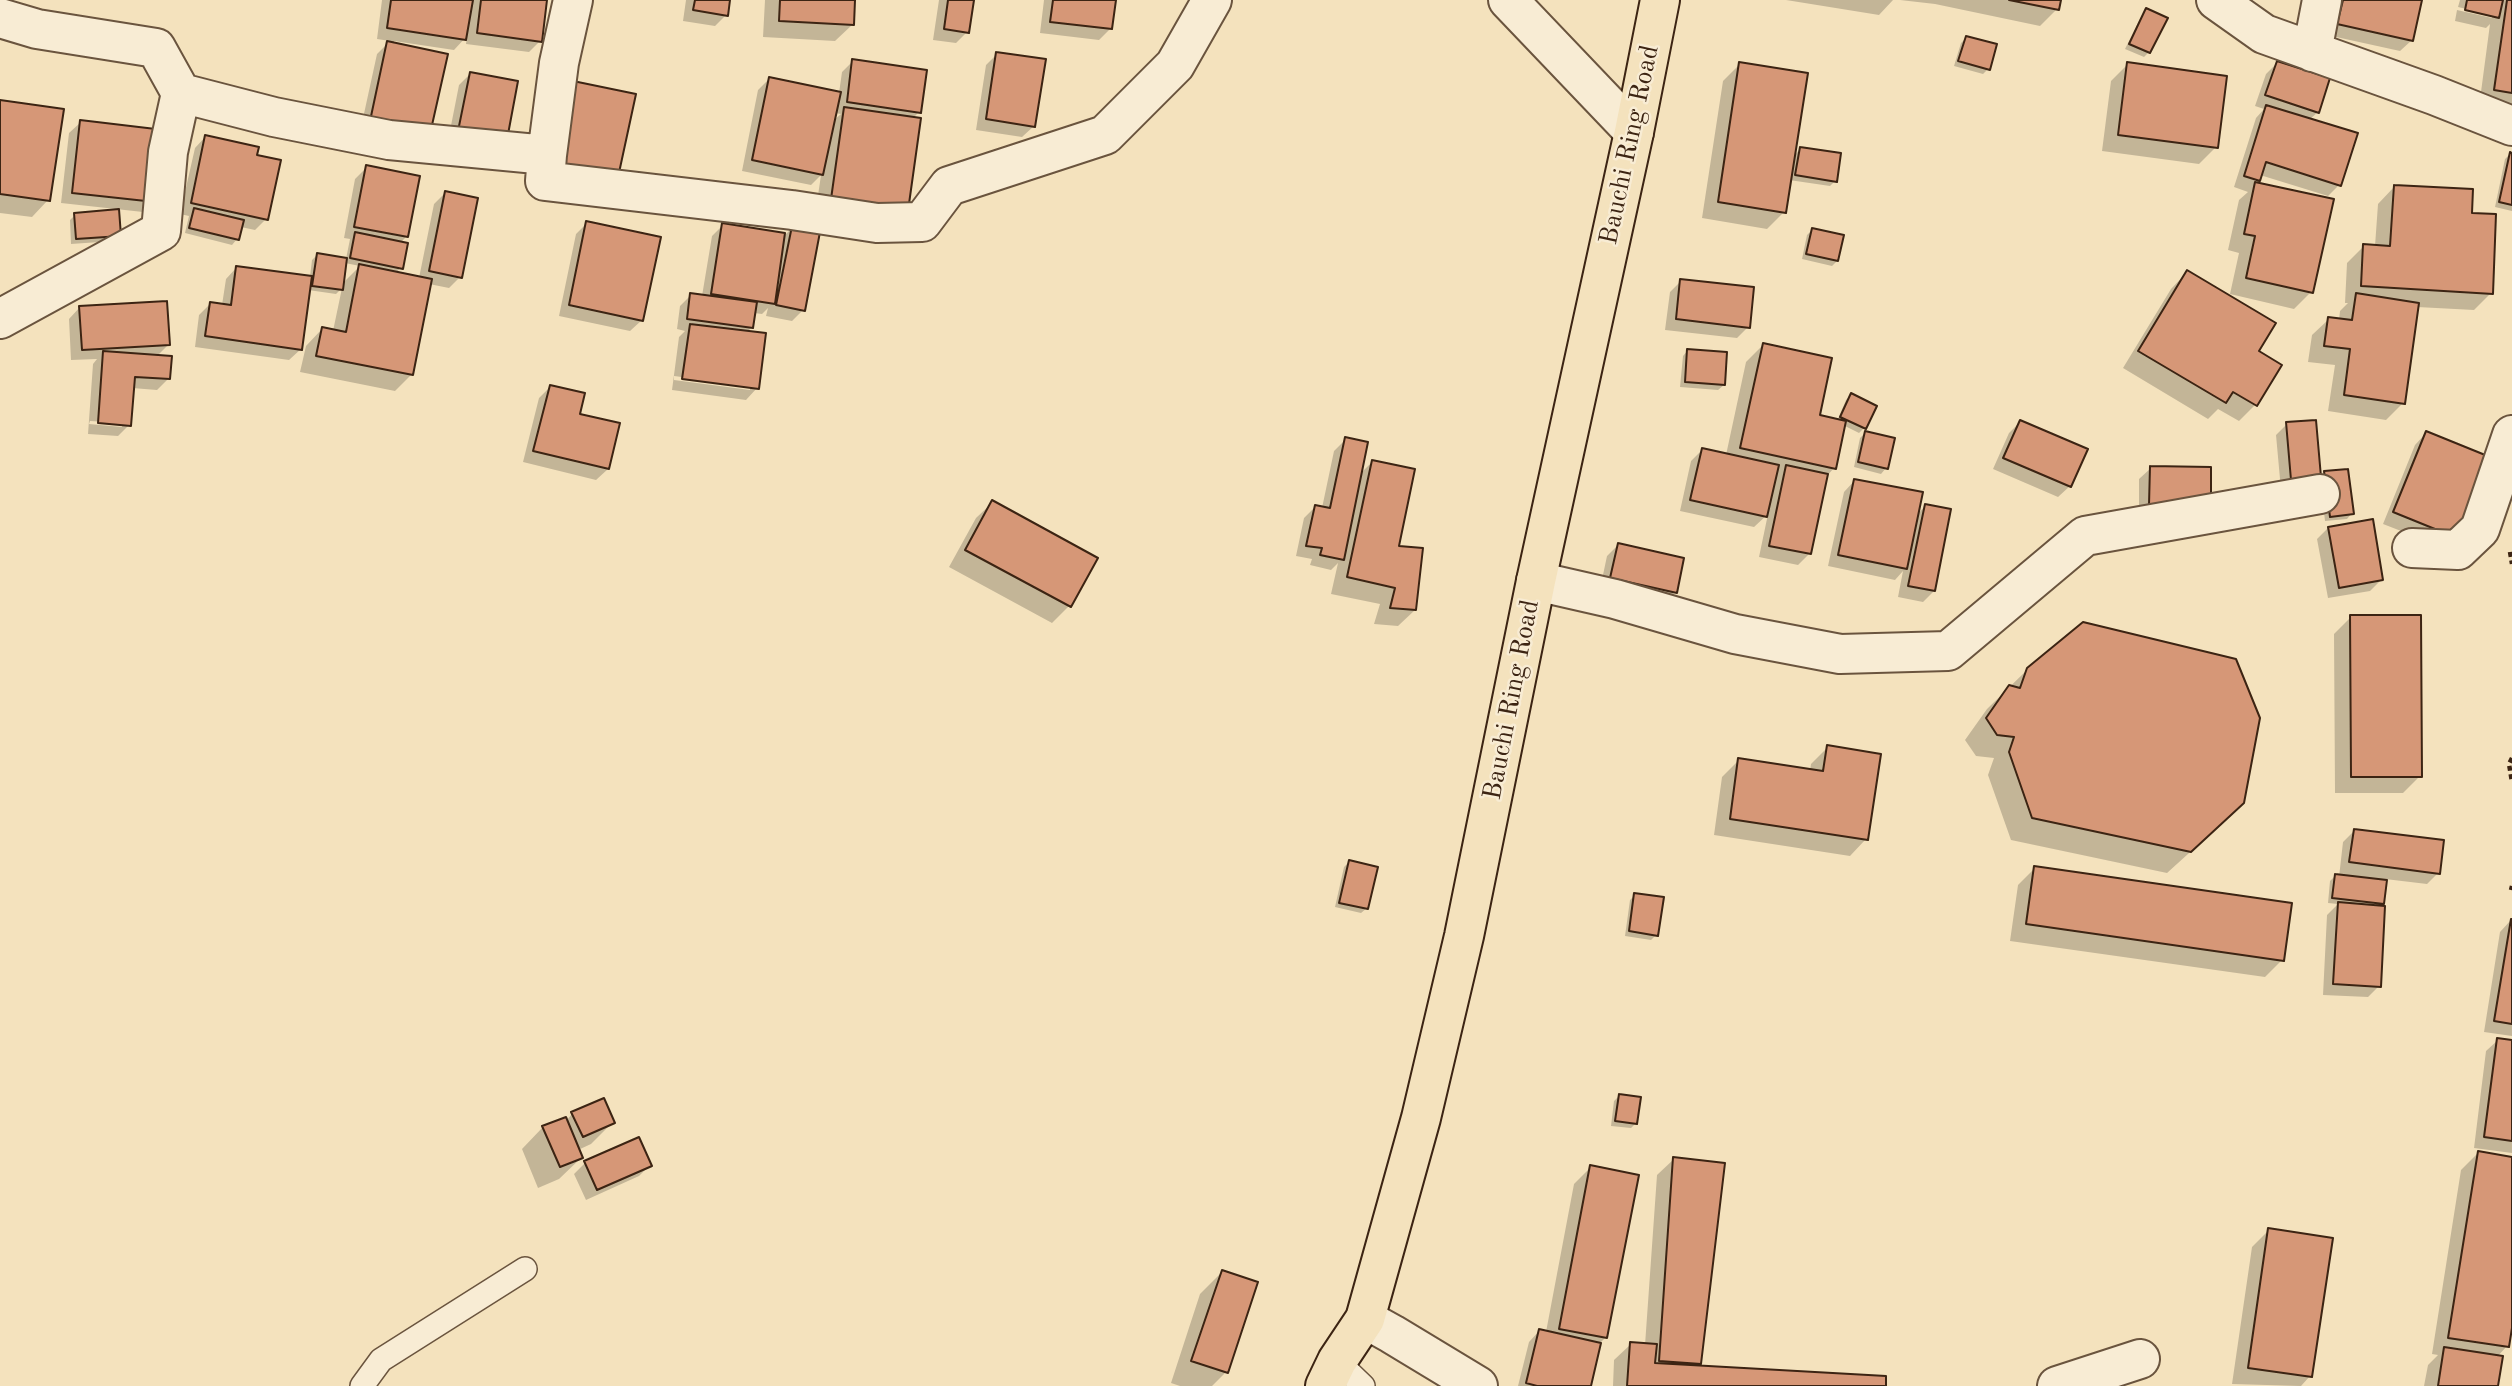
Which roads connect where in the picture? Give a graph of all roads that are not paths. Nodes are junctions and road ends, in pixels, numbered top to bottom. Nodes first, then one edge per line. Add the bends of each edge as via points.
1 (573, 0) edge
2 (1212, 0) edge
3 (1508, 0) edge
4 (1660, 0) edge
5 (2216, 0) edge
6 (2322, 0) edge
7 (39, 15) edge
8 (0, 18) edge
9 (2312, 51) junction
10 (181, 93) junction
11 (2512, 126) edge
12 (1634, 132) junction
13 (547, 155) junction
14 (0, 319) edge
15 (2512, 435) edge
16 (2320, 494) dead end
17 (2413, 548) dead end
18 (1536, 581) junction
19 (525, 1269) dead end
20 (1365, 1320) junction
21 (2140, 1359) dead end
22 (1341, 1378) edge
23 (362, 1386) edge
24 (1478, 1386) edge
25 (2057, 1386) edge

1 - 13 street
2 - 13 street via 1175,65 1105,135 948,186 922,222 877,223 545,181
3 - 12 street
4 - 12 main road, Bauchi Ring Road
5 - 9 street via 2264,34
6 - 9 street
7 - 8 street
7 - 10 street via 156,48
9 - 11 street
10 - 13 street via 389,140
10 - 14 street via 167,152 161,231
12 - 18 main road, Bauchi Ring Road
15 - 17 street via 2480,529 2458,550
16 - 18 street via 2085,536 1948,651 1840,654 1735,634
18 - 20 main road, Bauchi Ring Road via 1464,936 1421,1118
19 - 23 lane via 381,1360
20 - 22 main road, Bauchi Ring Road
20 - 24 street
21 - 25 street

